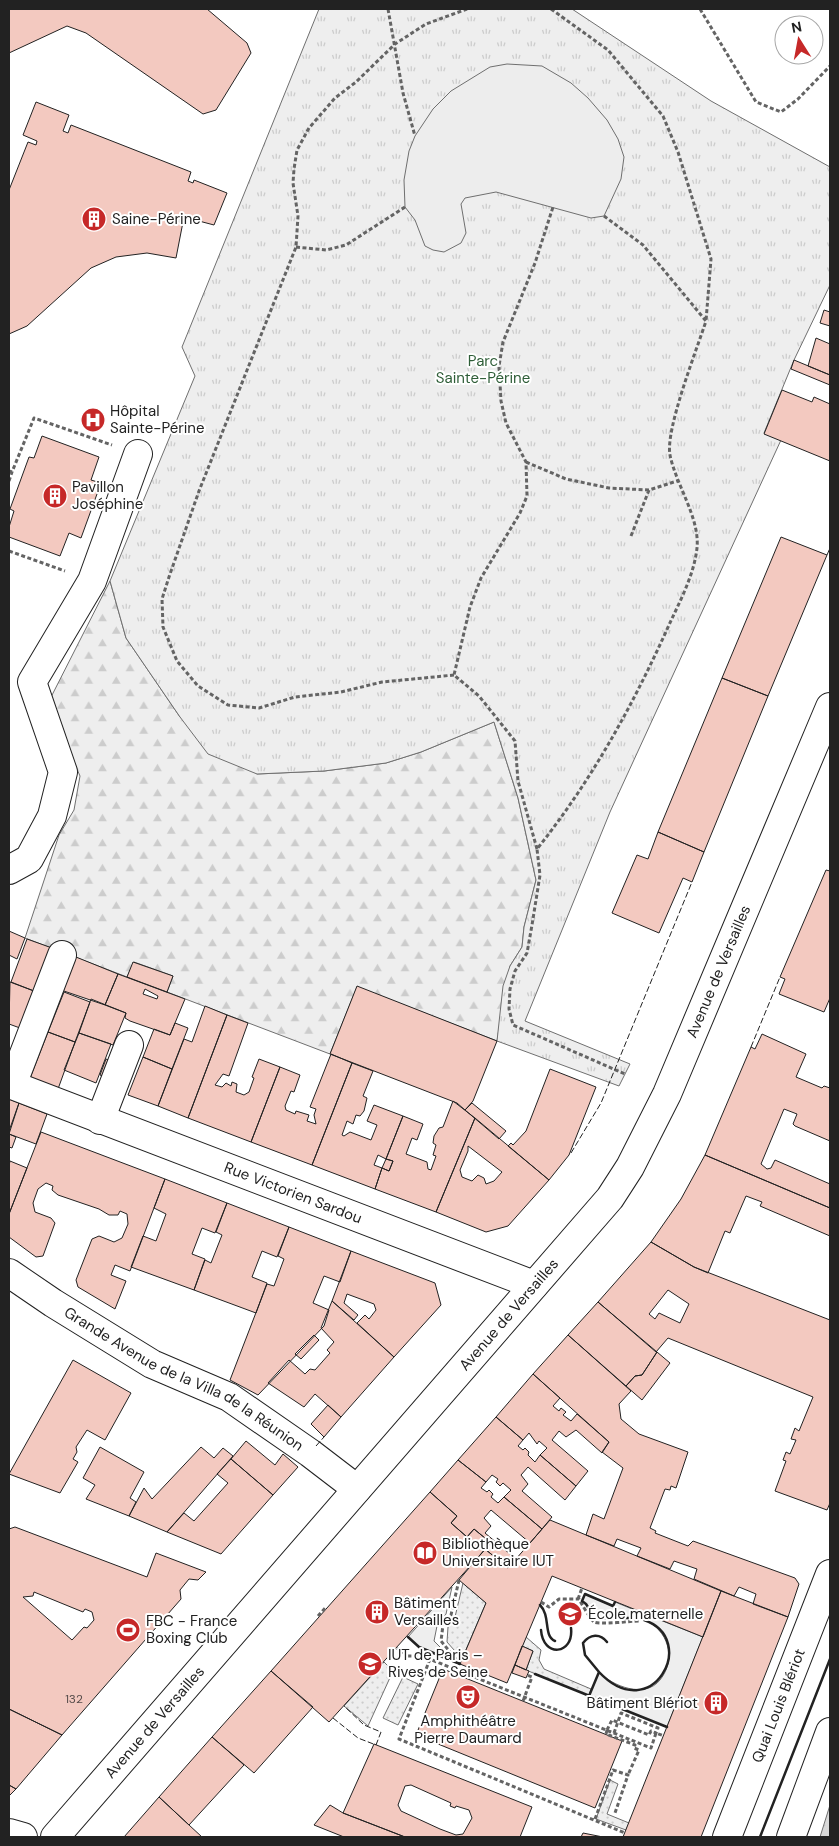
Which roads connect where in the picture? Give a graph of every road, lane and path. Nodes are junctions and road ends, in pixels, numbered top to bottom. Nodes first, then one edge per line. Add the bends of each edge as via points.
1 (388, 9) edge
2 (467, 9) edge
3 (551, 9) edge
4 (700, 9) edge
5 (395, 44) junction
6 (830, 66) edge
7 (415, 136) dead end
8 (405, 207) dead end
9 (553, 207) dead end
10 (604, 216) dead end
11 (296, 247) junction
12 (706, 321) junction
13 (138, 454) joint
14 (526, 462) junction
15 (10, 472) edge
16 (9, 481) edge
17 (677, 481) junction
18 (649, 490) junction
19 (631, 536) dead end
20 (9, 551) edge
21 (92, 581) junction
22 (454, 675) junction
23 (830, 707) edge
24 (537, 849) junction
25 (9, 870) edge
26 (62, 955) dead end
27 (129, 1045) dead end
28 (625, 1074) dead end
29 (10, 1085) edge
30 (100, 1120) junction
31 (9, 1273) edge
32 (534, 1286) junction
33 (357, 1489) junction
34 (830, 1574) edge
35 (459, 1580) dead end
36 (582, 1588) dead end
37 (578, 1599) junction
38 (541, 1602) dead end
39 (326, 1607) dead end
40 (642, 1612) dead end
41 (318, 1616) dead end
42 (397, 1648) dead end
43 (430, 1659) junction
44 (460, 1664) dead end
45 (527, 1675) dead end
46 (524, 1697) junction
47 (523, 1701) dead end
48 (607, 1730) junction
49 (830, 1732) edge
50 (614, 1733) junction
51 (656, 1733) junction
52 (664, 1736) dead end
53 (628, 1775) junction
54 (615, 1813) dead end
55 (594, 1819) junction
56 (9, 1832) edge
57 (625, 1833) dead end
58 (22, 1837) edge
59 (55, 1837) edge
60 (727, 1837) edge
61 (791, 1837) edge

1 - 5 path
2 - 5 path via 426,24
3 - 12 path via 608,50 663,116 712,258
4 - 6 path via 756,102 780,112 798,99
5 - 7 path via 403,93
5 - 11 path via 335,98 296,150 293,184 298,216
8 - 11 path via 346,245 326,250
9 - 14 path via 535,263 503,342 499,366 506,423
10 - 12 path via 643,245
11 - 22 path via 168,577 162,599 163,627 177,661 198,686 228,705 259,708 295,697 340,692 382,682
12 - 17 path via 672,425 669,452
13 - 15 path via 34,418
13 - 21 street
14 - 18 path via 566,479 609,488
14 - 22 path via 527,496 481,578 470,607
15 - 16 path
17 - 18 path
17 - 24 path via 697,529 697,547 688,582 641,687 620,725 562,818
18 - 19 path
20 - 21 path
21 - 25 street via 32,682 63,772 52,816 29,859
22 - 24 path via 479,696 515,741 518,781
23 - 32 street, Avenue de Versailles via 692,1037 630,1167 610,1198
24 - 28 path via 540,875 527,952 510,989 509,1008 513,1025
26 - 29 street
27 - 30 street
29 - 30 street, Rue Victorien Sardou
30 - 32 street, Rue Victorien Sardou
31 - 33 street, Grande Avenue de la Villa de la Réunion via 152,1364 230,1397
32 - 33 street, Avenue de Versailles
33 - 59 street, Avenue de Versailles
34 - 60 street, Quai Louis Blériot
35 - 44 path via 451,1615 442,1626 441,1641
36 - 37 path
37 - 38 path via 559,1599 549,1607
37 - 40 path via 594,1622 639,1621
39 - 41 path
42 - 43 path via 408,1656
43 - 46 path
43 - 55 path via 399,1739
45 - 46 path via 532,1677
46 - 47 path
46 - 48 path
48 - 50 path
48 - 51 path via 612,1720 650,1735 651,1731
48 - 53 path via 606,1734 635,1745 634,1748 639,1750
49 - 61 street
50 - 51 path via 651,1748
50 - 51 path via 621,1713 658,1728
51 - 52 path
53 - 54 path
53 - 55 path via 613,1770
55 - 57 path
56 - 58 street

